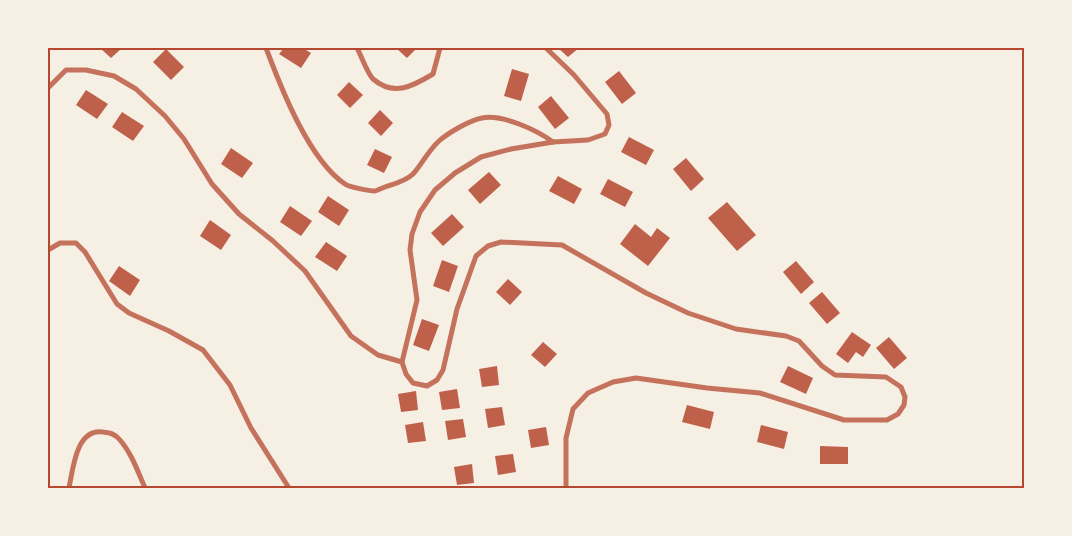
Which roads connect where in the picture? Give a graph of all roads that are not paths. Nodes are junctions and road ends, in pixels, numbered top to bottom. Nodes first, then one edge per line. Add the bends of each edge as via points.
1 (266, 48) edge
2 (357, 48) edge
3 (440, 48) edge
4 (546, 48) edge
5 (48, 88) edge
6 (553, 142) junction
7 (48, 250) edge
8 (402, 362) junction
9 (69, 488) edge
10 (145, 488) edge
11 (289, 488) edge
12 (566, 488) edge

1 - 6 street via 281,88 308,141 333,174 347,186 374,191 401,182 412,174 440,140 484,117 514,122
2 - 3 street via 372,78 389,88 409,88 434,74
4 - 6 street via 600,105 607,114 609,125 605,134 588,140
5 - 8 street via 66,70 86,70 114,76 136,89 184,139 212,184 239,214 305,271 352,336 378,355
6 - 8 street via 481,157 435,190 420,212 412,234 410,250 417,300
7 - 11 street via 60,243 76,243 117,304 203,350 230,385 251,428
8 - 12 street via 413,382 427,386 437,380 444,370 457,309 476,256 488,246 502,242 562,245 688,313 736,329 799,341 822,366 836,375 886,377 901,386 905,397 898,414 887,420 844,420 760,393 636,378 613,382 588,393 573,409 566,438
9 - 10 street via 75,458 84,438 97,431 113,434 120,440

